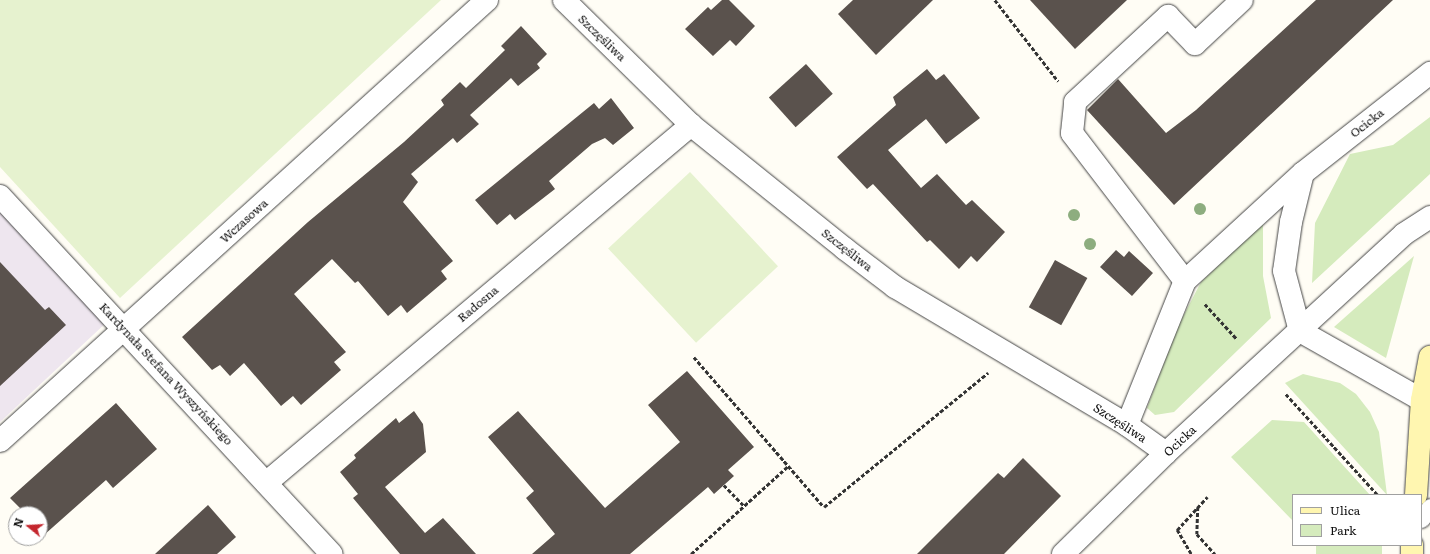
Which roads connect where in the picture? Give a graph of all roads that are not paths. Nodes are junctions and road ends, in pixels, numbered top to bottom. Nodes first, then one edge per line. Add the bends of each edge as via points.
1 (487, 0) edge
2 (564, 0) edge
3 (1242, 0) edge
4 (1430, 73) edge
5 (691, 125) junction
6 (1303, 173) junction
7 (0, 196) edge
8 (1430, 216) edge
9 (1185, 281) junction
10 (124, 329) junction
11 (1300, 331) junction
12 (1430, 357) edge
13 (1426, 399) edge
14 (1127, 425) junction
15 (0, 441) edge
16 (1166, 453) junction
17 (266, 483) junction
18 (1416, 494) edge
19 (1430, 507) edge
20 (1422, 518) edge
21 (330, 554) edge
22 (1063, 554) edge

1 - 10 street, Wczasowa
2 - 5 street, Szczęśliwa
3 - 9 street via 1195,44 1168,16 1075,102 1072,133
4 - 6 street, Ocicka
5 - 14 street, Szczęśliwa via 895,287
5 - 17 street, Radosna
6 - 9 street, Ocicka
6 - 11 street via 1291,222 1284,270
7 - 10 street, Kardynała Stefana Wyszyńskiego
8 - 11 street, Ocicka via 1404,234
9 - 14 street, Ocicka
10 - 15 street, Wczasowa
10 - 17 street, Kardynała Stefana Wyszyńskiego
11 - 13 street
11 - 16 street, Ocicka
12 - 13 main road
13 - 18 main road
14 - 16 street, Szczęśliwa
16 - 22 street, Ocicka
17 - 21 street, Kardynała Stefana Wyszyńskiego
19 - 20 lane

